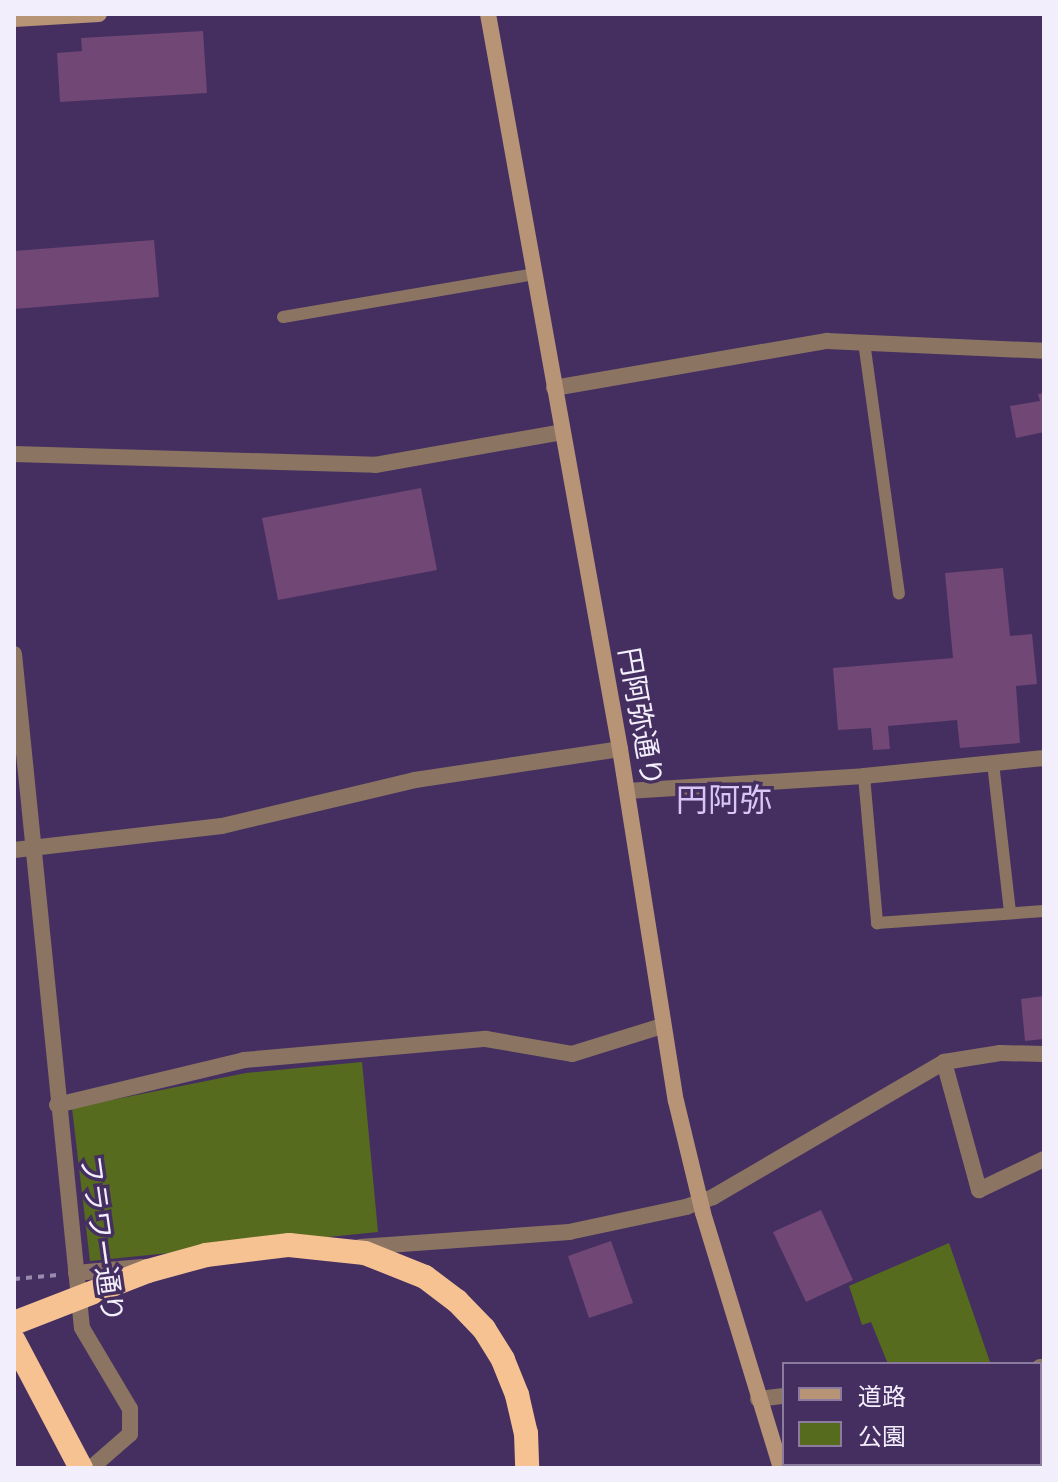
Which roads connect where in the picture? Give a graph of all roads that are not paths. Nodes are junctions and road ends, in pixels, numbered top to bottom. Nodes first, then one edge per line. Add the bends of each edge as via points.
1 (99, 14) edge
2 (488, 14) edge
3 (14, 19) edge
4 (535, 274) junction
5 (283, 317) dead end
6 (864, 342) junction
7 (1044, 351) edge
8 (554, 388) junction
9 (562, 432) junction
10 (14, 454) edge
11 (899, 594) dead end
12 (14, 654) edge
13 (620, 749) junction
14 (1044, 758) edge
15 (993, 763) junction
16 (864, 776) junction
17 (627, 791) junction
18 (32, 847) junction
19 (14, 850) edge
20 (1044, 911) edge
21 (1010, 913) junction
22 (662, 1026) junction
23 (1044, 1054) edge
24 (944, 1062) junction
25 (57, 1105) junction
26 (1044, 1159) edge
27 (700, 1202) junction
28 (76, 1273) junction
29 (14, 1323) edge
30 (14, 1341) edge
31 (14, 1364) edge
32 (782, 1396) edge
33 (758, 1399) junction
34 (67, 1468) edge
35 (81, 1468) edge
36 (91, 1468) edge
37 (527, 1468) edge
38 (781, 1468) edge

1 - 3 street
2 - 4 street, 円阿弥通り
4 - 5 lane
4 - 8 street, 円阿弥通り
6 - 7 street
6 - 8 street via 827,341
6 - 11 lane
8 - 9 street, 円阿弥通り
9 - 10 street via 375,465
9 - 13 street, 円阿弥通り
12 - 18 street, フラワー通り
13 - 17 street, 円阿弥通り
13 - 18 street via 415,780 222,826
14 - 15 street
15 - 16 street
15 - 21 lane
16 - 17 street
16 - 21 lane via 877,923
17 - 22 street, 円阿弥通り
18 - 19 street
18 - 25 street, フラワー通り
20 - 21 lane
22 - 25 street via 572,1054 486,1039 244,1060
22 - 27 street, 円阿弥通り
23 - 24 street via 1000,1053
24 - 26 street via 979,1190
24 - 27 street
25 - 28 street, フラワー通り
27 - 28 street via 569,1232
27 - 33 street, 円阿弥通り
28 - 36 street, フラワー通り via 82,1328 130,1409 130,1434
29 - 37 highway via 135,1275 206,1255 289,1245 365,1253 425,1277 484,1329 517,1395
30 - 35 highway
31 - 34 highway
32 - 33 street
33 - 38 street, 円阿弥通り

